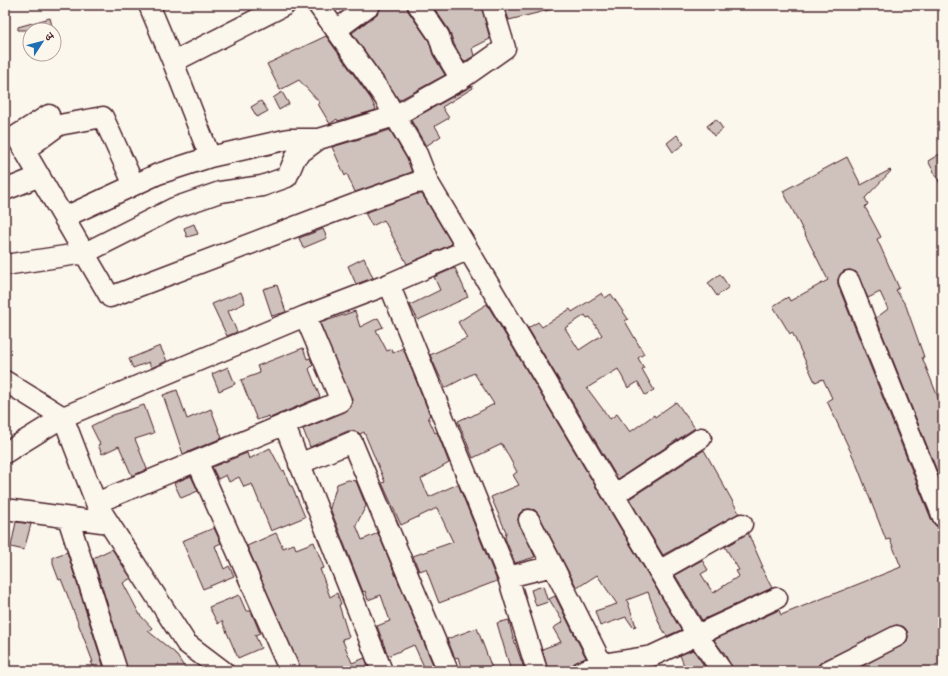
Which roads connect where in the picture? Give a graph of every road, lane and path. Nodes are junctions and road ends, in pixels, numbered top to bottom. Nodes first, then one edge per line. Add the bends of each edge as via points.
1 (149, 5) edge
2 (285, 5) edge
3 (318, 5) edge
4 (370, 5) edge
5 (418, 5) edge
6 (492, 5) edge
7 (336, 30) junction
8 (173, 62) junction
9 (462, 79) junction
10 (49, 114) dead end
11 (395, 116) junction
12 (319, 139) junction
13 (24, 150) junction
14 (210, 156) junction
15 (40, 176) junction
16 (428, 182) junction
17 (134, 185) junction
18 (5, 190) edge
19 (65, 217) junction
20 (467, 250) junction
21 (85, 252) junction
22 (5, 266) edge
23 (849, 281) dead end
24 (389, 284) junction
25 (305, 316) junction
26 (5, 380) edge
27 (64, 417) junction
28 (284, 424) junction
29 (700, 438) dead end
30 (5, 453) edge
31 (197, 461) junction
32 (299, 464) junction
33 (614, 495) junction
34 (96, 503) junction
35 (5, 509) edge
36 (943, 517) edge
37 (68, 518) junction
38 (529, 520) dead end
39 (109, 523) junction
40 (742, 524) dead end
41 (553, 566) junction
42 (658, 570) junction
43 (508, 577) junction
44 (777, 598) dead end
45 (697, 635) junction
46 (897, 636) dead end
47 (602, 664) junction
48 (117, 671) edge
49 (223, 671) edge
50 (290, 671) edge
51 (382, 671) edge
52 (448, 671) edge
53 (537, 671) edge
54 (583, 671) edge
55 (722, 671) edge
56 (828, 671) edge

1 - 8 street
2 - 8 street
3 - 7 street
4 - 7 street
5 - 9 street via 439,36 443,49
6 - 9 street via 505,48
7 - 11 street
8 - 14 street
9 - 11 street
10 - 13 street via 16,136
11 - 12 street
11 - 16 street via 417,154
12 - 14 street via 289,139
12 - 21 street via 296,156 287,178 262,186 220,192 174,208
13 - 15 street
13 - 17 street via 59,125 103,117
14 - 17 street
15 - 18 street
15 - 19 street
16 - 20 street
16 - 21 street via 415,183 355,204 110,297
17 - 19 street
19 - 21 street
20 - 24 street
20 - 33 street
21 - 22 street
23 - 36 street
24 - 25 street
24 - 43 street
25 - 27 street
25 - 28 street via 341,401
26 - 27 street
27 - 30 street
27 - 34 street
28 - 31 street
28 - 32 street
29 - 33 street
31 - 34 street
31 - 50 street
32 - 51 street
32 - 52 street via 352,442
33 - 42 street
34 - 39 street
35 - 37 street
37 - 39 street
37 - 48 street
38 - 41 street
39 - 49 street via 186,643
40 - 42 street
41 - 43 street
41 - 47 street
42 - 45 street
43 - 53 street
44 - 45 street
45 - 47 street via 652,656
45 - 55 street
46 - 56 street
47 - 54 street

